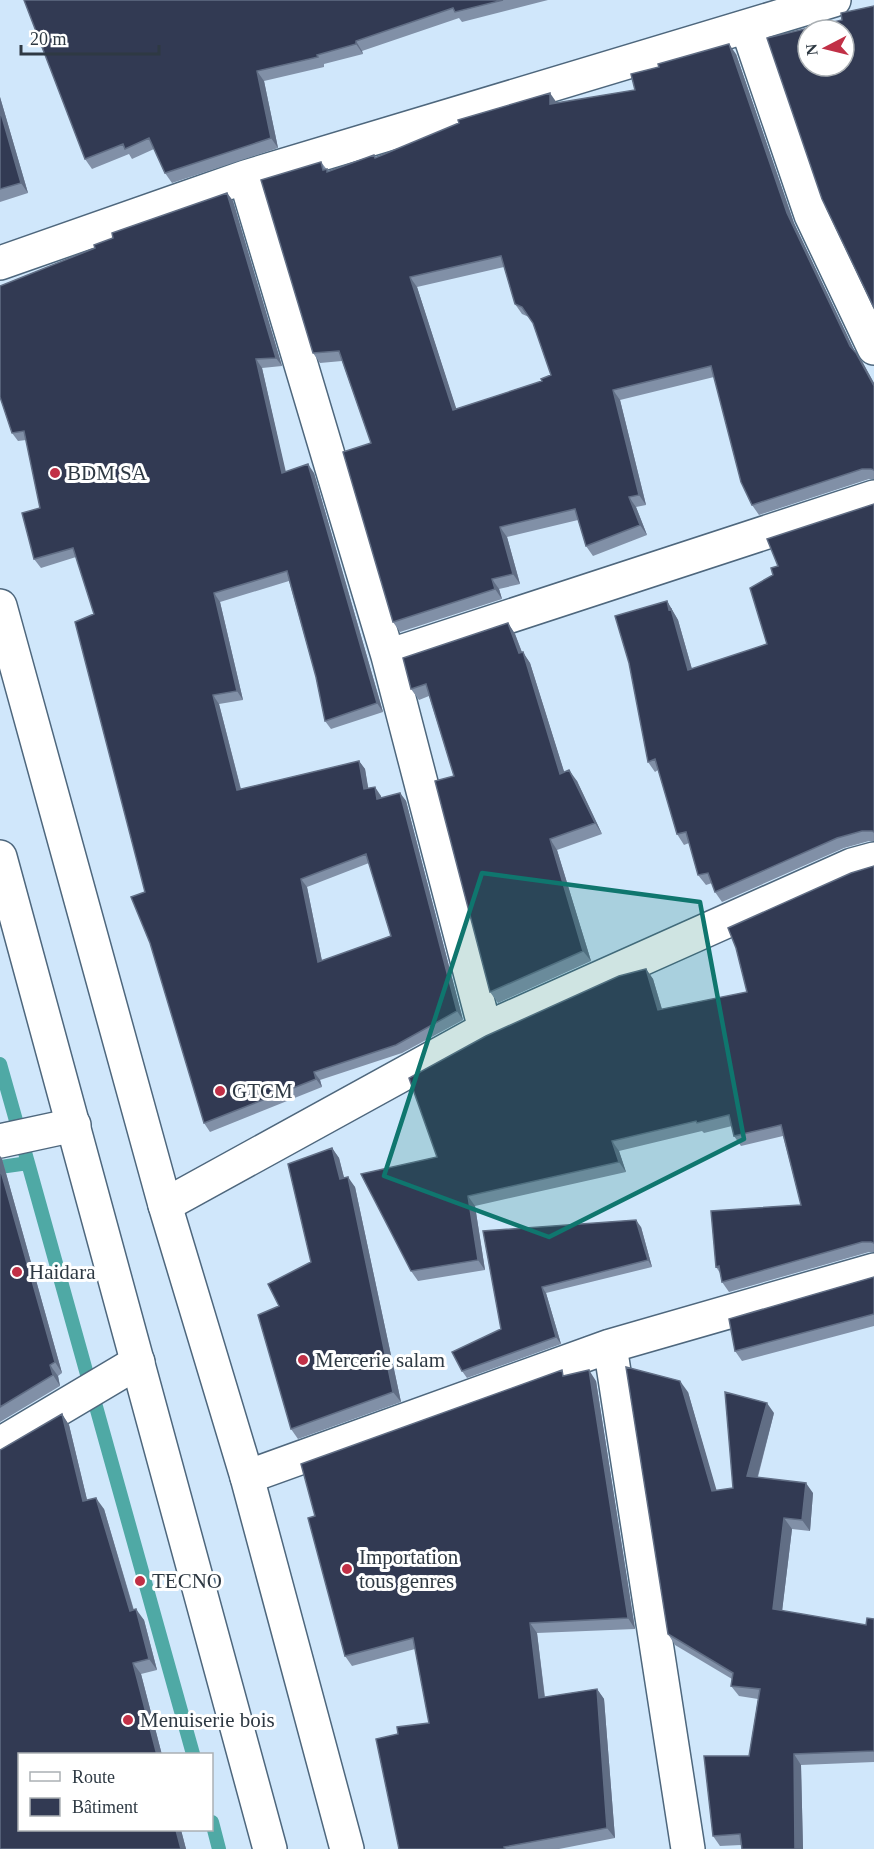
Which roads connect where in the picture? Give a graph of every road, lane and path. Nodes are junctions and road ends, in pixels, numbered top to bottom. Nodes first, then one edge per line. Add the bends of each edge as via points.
1 (834, 0) edge
2 (792, 7) edge
3 (747, 27) junction
4 (245, 177) junction
5 (0, 263) edge
6 (874, 348) edge
7 (874, 497) edge
8 (0, 606) edge
9 (388, 656) junction
10 (0, 857) edge
11 (874, 859) edge
12 (485, 1029) junction
13 (74, 1125) junction
14 (0, 1141) edge
15 (165, 1205) junction
16 (874, 1270) edge
17 (610, 1347) junction
18 (138, 1362) junction
19 (0, 1444) edge
20 (247, 1477) junction
21 (270, 1849) edge
22 (347, 1849) edge
23 (688, 1849) edge

1 - 2 street
2 - 3 street
3 - 4 street
3 - 6 street via 811,215
4 - 5 street
4 - 9 street
7 - 9 street
8 - 15 street
9 - 12 street
10 - 13 street
11 - 12 street via 852,865
12 - 15 street
13 - 14 street
13 - 18 street
15 - 20 street
16 - 17 street
17 - 20 street
17 - 23 street
18 - 19 street
18 - 21 street
20 - 22 street

